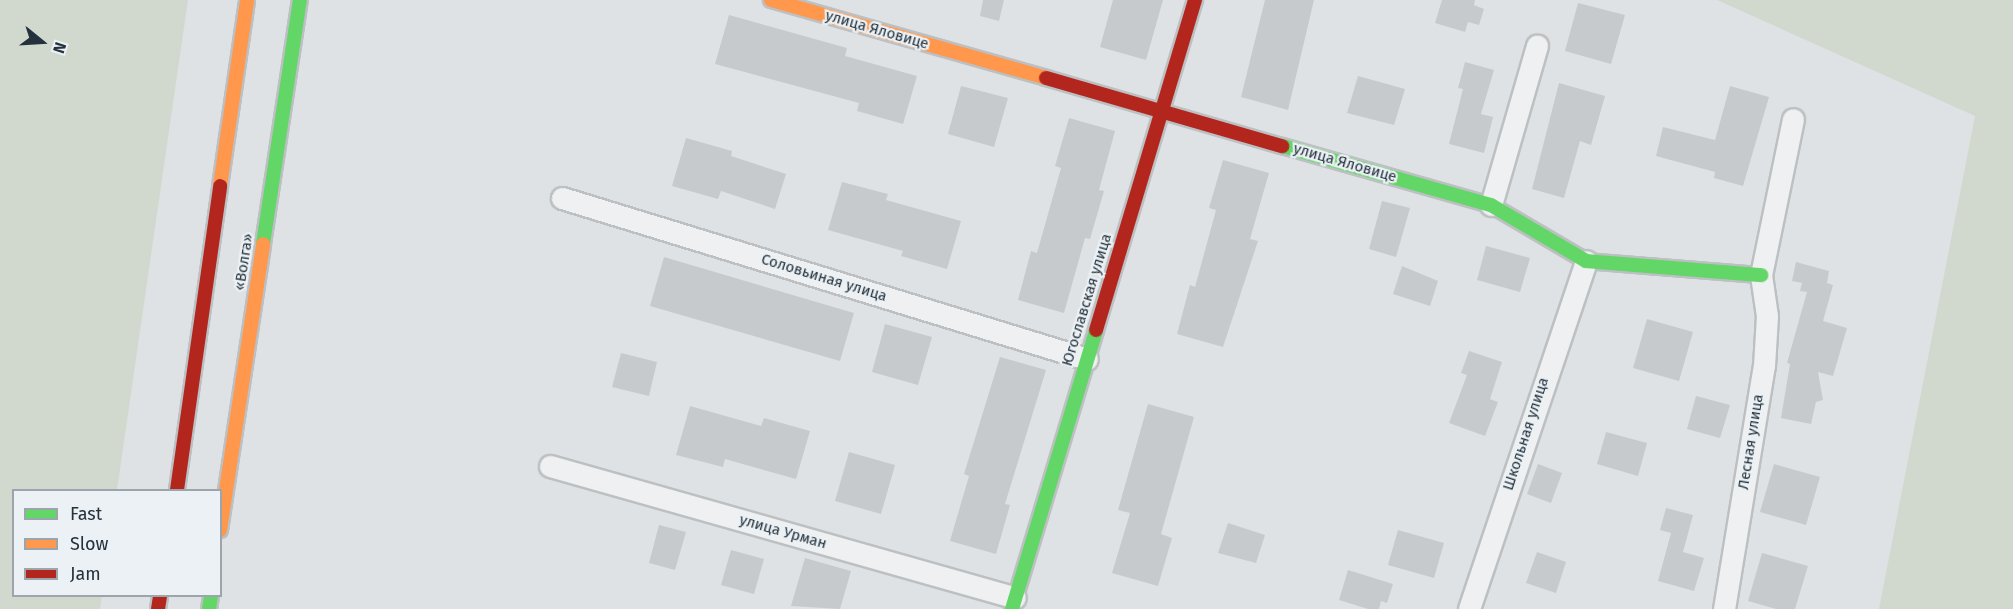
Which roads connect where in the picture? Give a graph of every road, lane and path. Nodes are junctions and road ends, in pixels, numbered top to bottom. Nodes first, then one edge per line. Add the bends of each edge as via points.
1 (247, 0) edge
2 (300, 0) edge
3 (771, 0) edge
4 (1195, 0) edge
5 (1537, 46) dead end
6 (1162, 110) junction
7 (1793, 119) dead end
8 (562, 198) dead end
9 (1491, 206) junction
10 (1586, 261) junction
11 (1761, 275) junction
12 (1087, 359) junction
13 (550, 466) dead end
14 (177, 489) edge
15 (222, 517) edge
16 (1013, 603) edge
17 (1469, 609) edge
18 (1725, 609) edge

1 - 14 main road
2 - 15 main road, «Волга»
3 - 6 main road, улица Яловице
4 - 6 main road, Югославская улица
5 - 9 street
6 - 9 main road, улица Яловице
6 - 12 main road, Югославская улица
7 - 11 street
8 - 12 street, Соловьиная улица
9 - 10 main road, улица Яловице
10 - 11 main road, улица Яловице
10 - 17 street, Школьная улица
11 - 18 street, Лесная улица via 1767,316 1764,366
12 - 16 main road, Югославская улица
13 - 16 street, улица Урман

